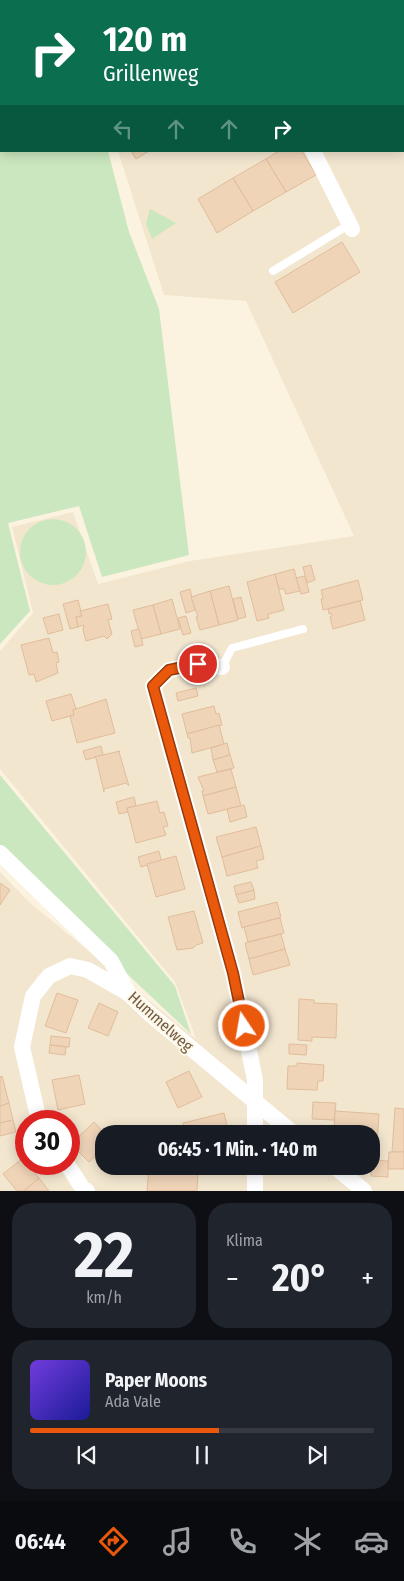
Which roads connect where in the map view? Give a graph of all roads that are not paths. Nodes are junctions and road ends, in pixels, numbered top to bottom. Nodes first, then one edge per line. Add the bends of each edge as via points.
1 (314, 152) edge
2 (351, 226) joint
3 (273, 271) dead end
4 (302, 629) dead end
5 (222, 667) joint
6 (0, 853) edge
7 (128, 992) junction
8 (255, 1102) junction
9 (36, 1110) edge
10 (255, 1125) edge
11 (283, 1125) edge
12 (74, 1175) edge
13 (255, 1175) edge
14 (345, 1175) edge
15 (87, 1191) edge
16 (255, 1191) edge
17 (364, 1191) edge

1 - 2 street
2 - 3 lane
4 - 5 lane via 232,648
5 - 8 street via 198,664 169,670 153,686 233,973 256,1080
6 - 7 street, Hummelweg via 111,960
7 - 8 street, Hummelweg
7 - 9 street via 88,970 70,966 49,976 33,996 22,1047
8 - 10 street
8 - 11 street, Hummelweg
12 - 15 street
13 - 16 street
14 - 17 street

